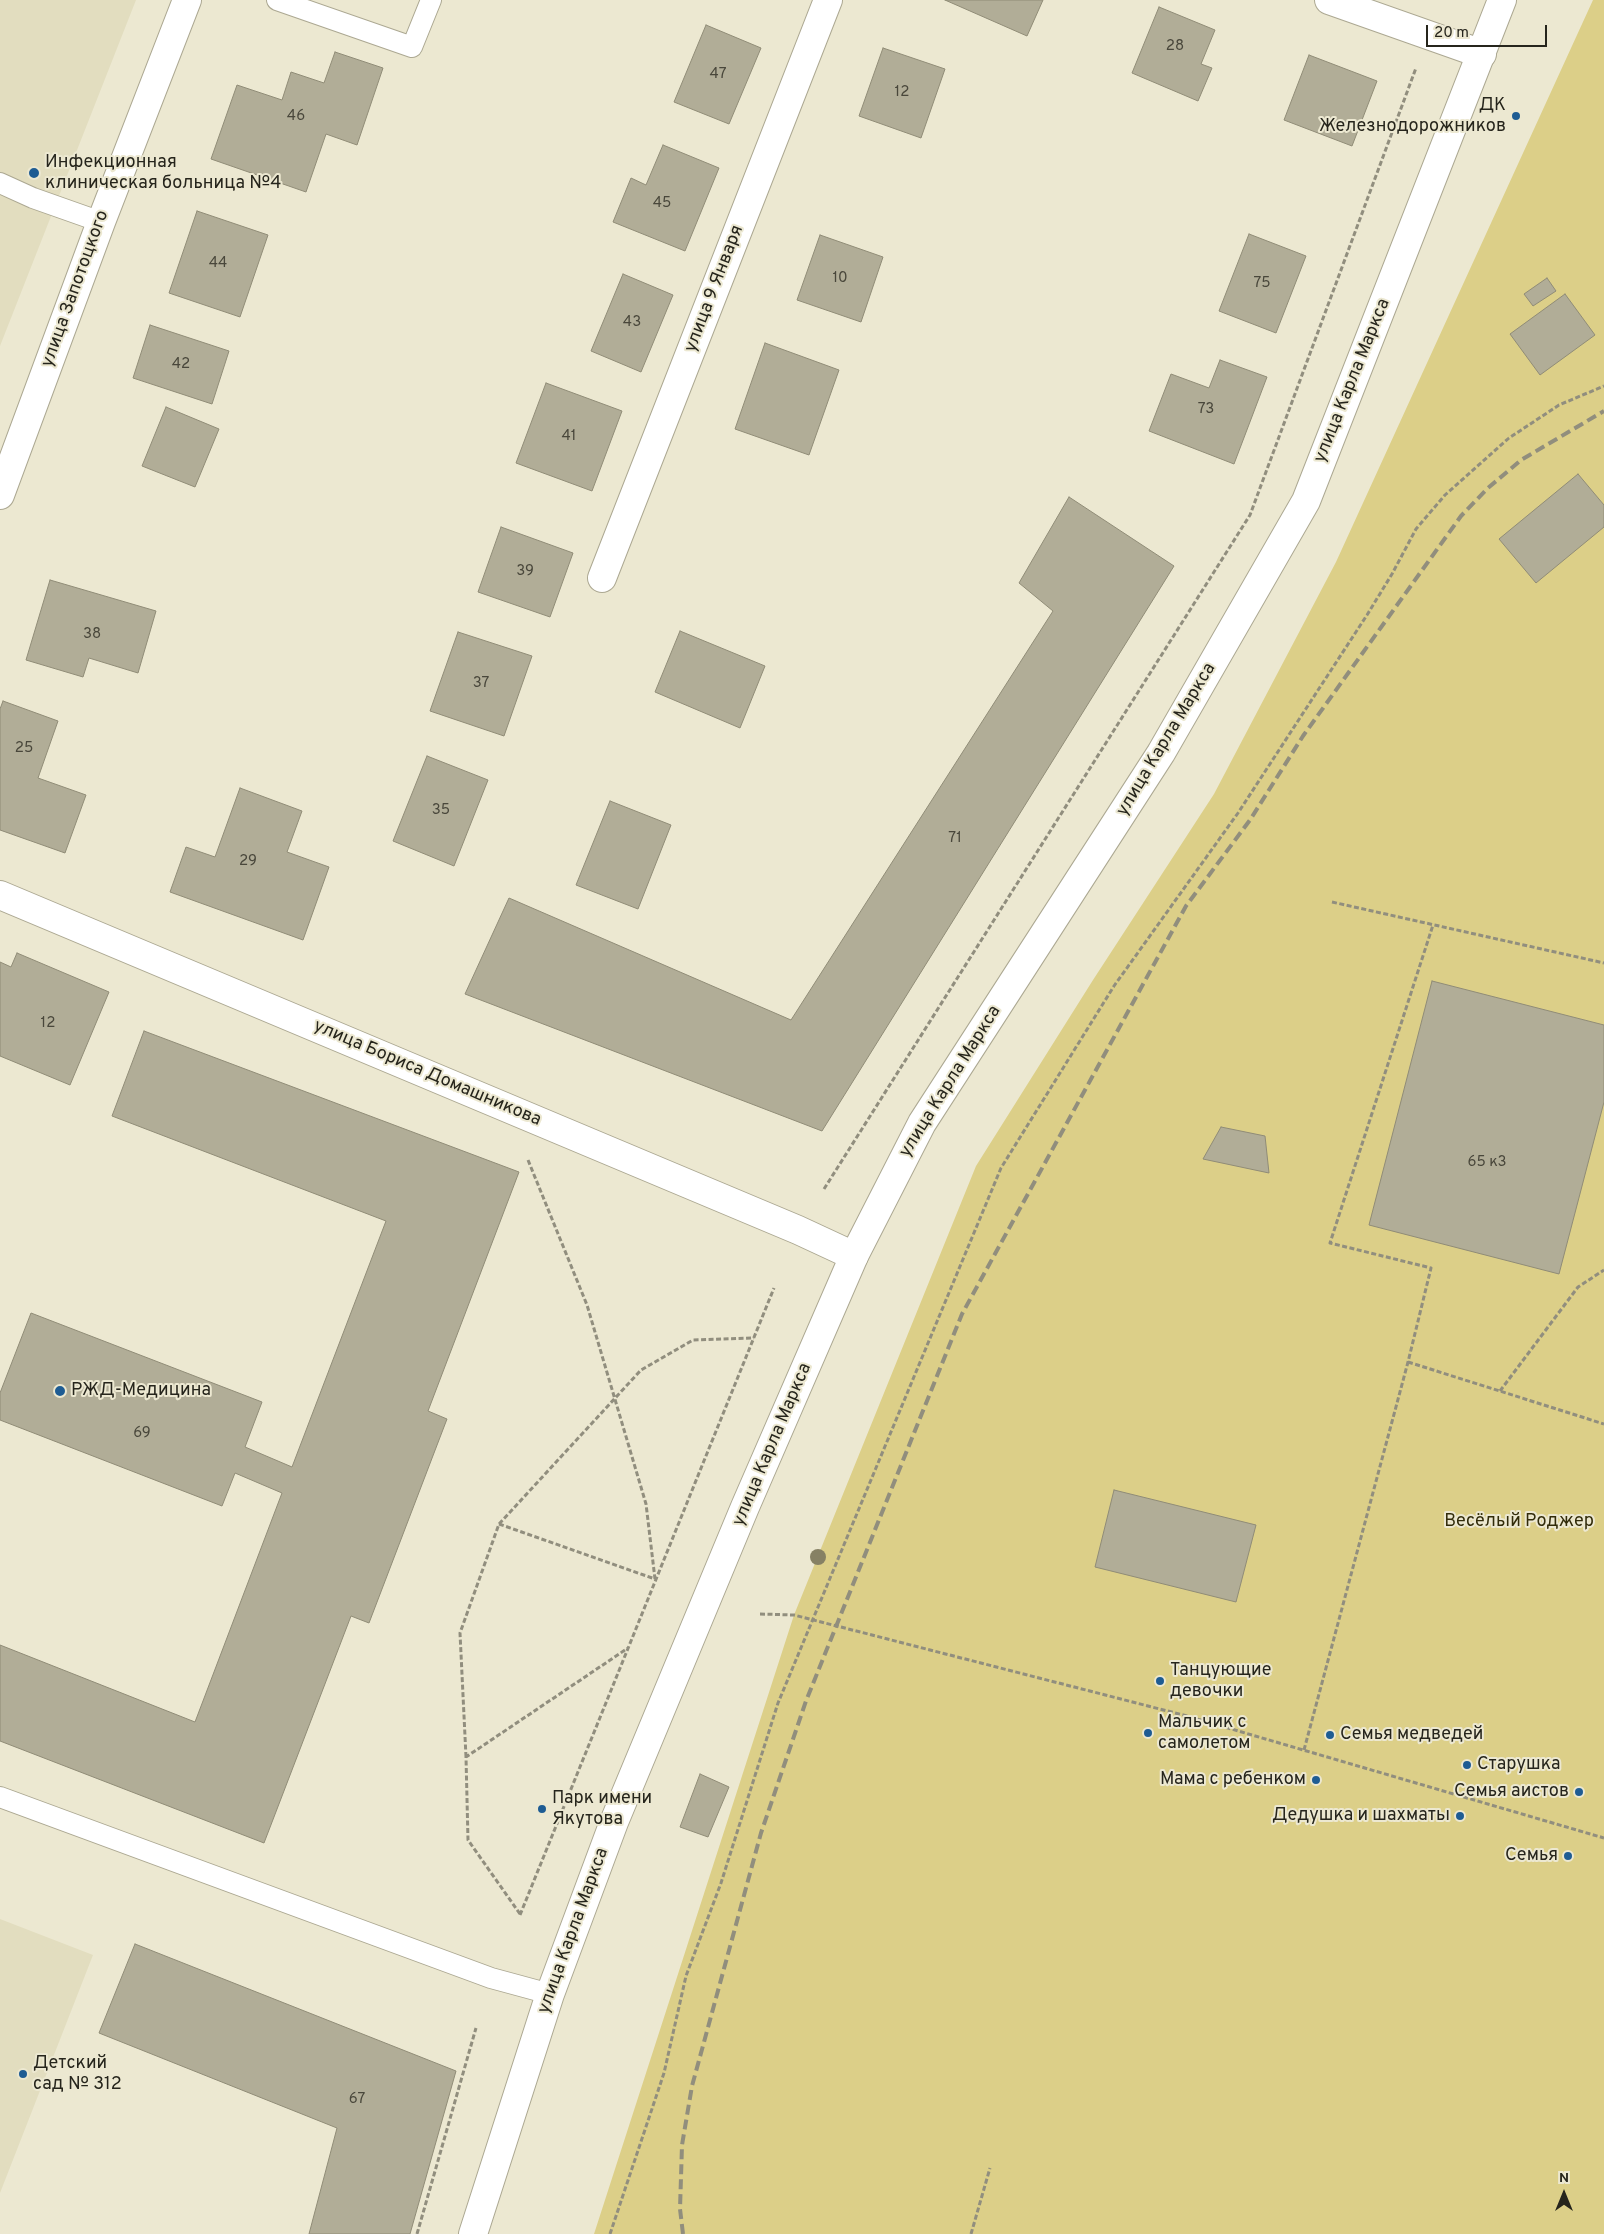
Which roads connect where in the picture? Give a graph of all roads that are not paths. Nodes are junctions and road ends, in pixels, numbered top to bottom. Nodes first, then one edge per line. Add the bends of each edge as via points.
1 (187, 0) edge
2 (277, 0) edge
3 (431, 0) edge
4 (828, 0) edge
5 (1329, 0) edge
6 (1502, 0) edge
7 (1482, 54) junction
8 (0, 183) edge
9 (101, 222) junction
10 (0, 496) edge
11 (602, 578) dead end
12 (0, 895) edge
13 (854, 1256) junction
14 (0, 1797) edge
15 (550, 1994) junction
16 (473, 2234) edge

1 - 9 street, улица Запотоцкого
2 - 3 lane via 412,47
4 - 11 street, улица 9 Января
5 - 7 street
6 - 7 street, улица Карла Маркса
7 - 13 street, улица Карла Маркса via 1306,501 1162,753 922,1123
8 - 9 lane
9 - 10 street, улица Запотоцкого
12 - 13 street, улица Бориса Домашникова
13 - 15 street, улица Карла Маркса via 614,1822
14 - 15 lane via 491,1978
15 - 16 street, улица Карла Маркса

